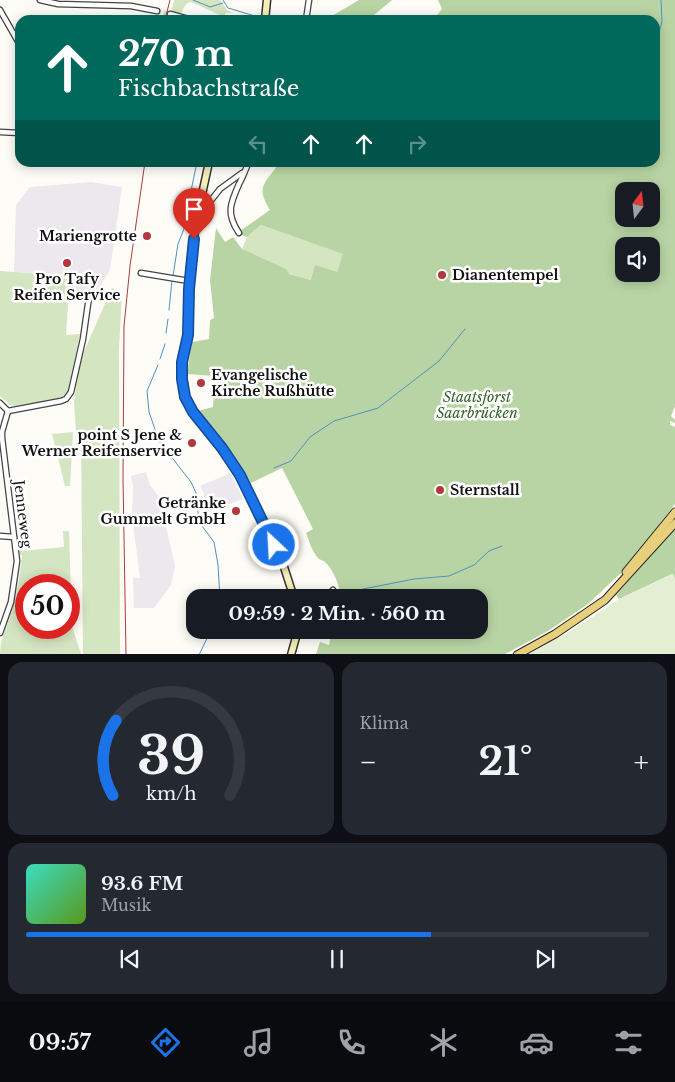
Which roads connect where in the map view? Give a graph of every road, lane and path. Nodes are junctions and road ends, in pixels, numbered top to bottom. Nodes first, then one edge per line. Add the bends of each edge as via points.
1 (40, 0) edge
2 (267, 0) edge
3 (310, 0) edge
4 (314, 0) edge
5 (132, 3) edge
6 (0, 10) edge
7 (157, 11) tunnel mouth
8 (307, 11) junction
9 (170, 14) tunnel mouth
10 (174, 15) edge
11 (266, 15) edge
12 (307, 15) edge
13 (14, 36) edge
14 (0, 132) edge
15 (15, 133) edge
16 (208, 167) edge
17 (246, 167) edge
18 (243, 172) junction
19 (197, 215) junction
20 (238, 233) dead end
21 (141, 273) dead end
22 (189, 281) junction
23 (88, 297) dead end
24 (0, 404) edge
25 (8, 411) junction
26 (2, 451) edge
27 (675, 512) edge
28 (675, 523) edge
29 (0, 536) edge
30 (14, 537) junction
31 (291, 589) edge
32 (594, 607) junction
33 (1, 626) edge
34 (0, 632) edge
35 (295, 639) edge
36 (291, 654) edge
37 (517, 654) edge

1 - 5 street via 58,4
2 - 11 main road
3 - 8 street
4 - 8 street
5 - 7 street
6 - 13 street
8 - 12 street
9 - 10 street
14 - 15 street
16 - 19 main road
17 - 18 street
18 - 19 street via 220,189
18 - 20 street via 231,208 231,218
19 - 22 main road
21 - 22 street
22 - 31 main road via 188,335 182,379 185,397 240,475 284,566
23 - 25 street via 71,392 61,401
24 - 25 street
25 - 26 street, Jenneweg via 2,432
26 - 30 street, Jenneweg
27 - 32 main road
28 - 32 main road via 614,592
29 - 30 street
30 - 33 street, Jenneweg via 15,579 11,602
32 - 37 main road
33 - 34 street, Jenneweg
35 - 36 main road

